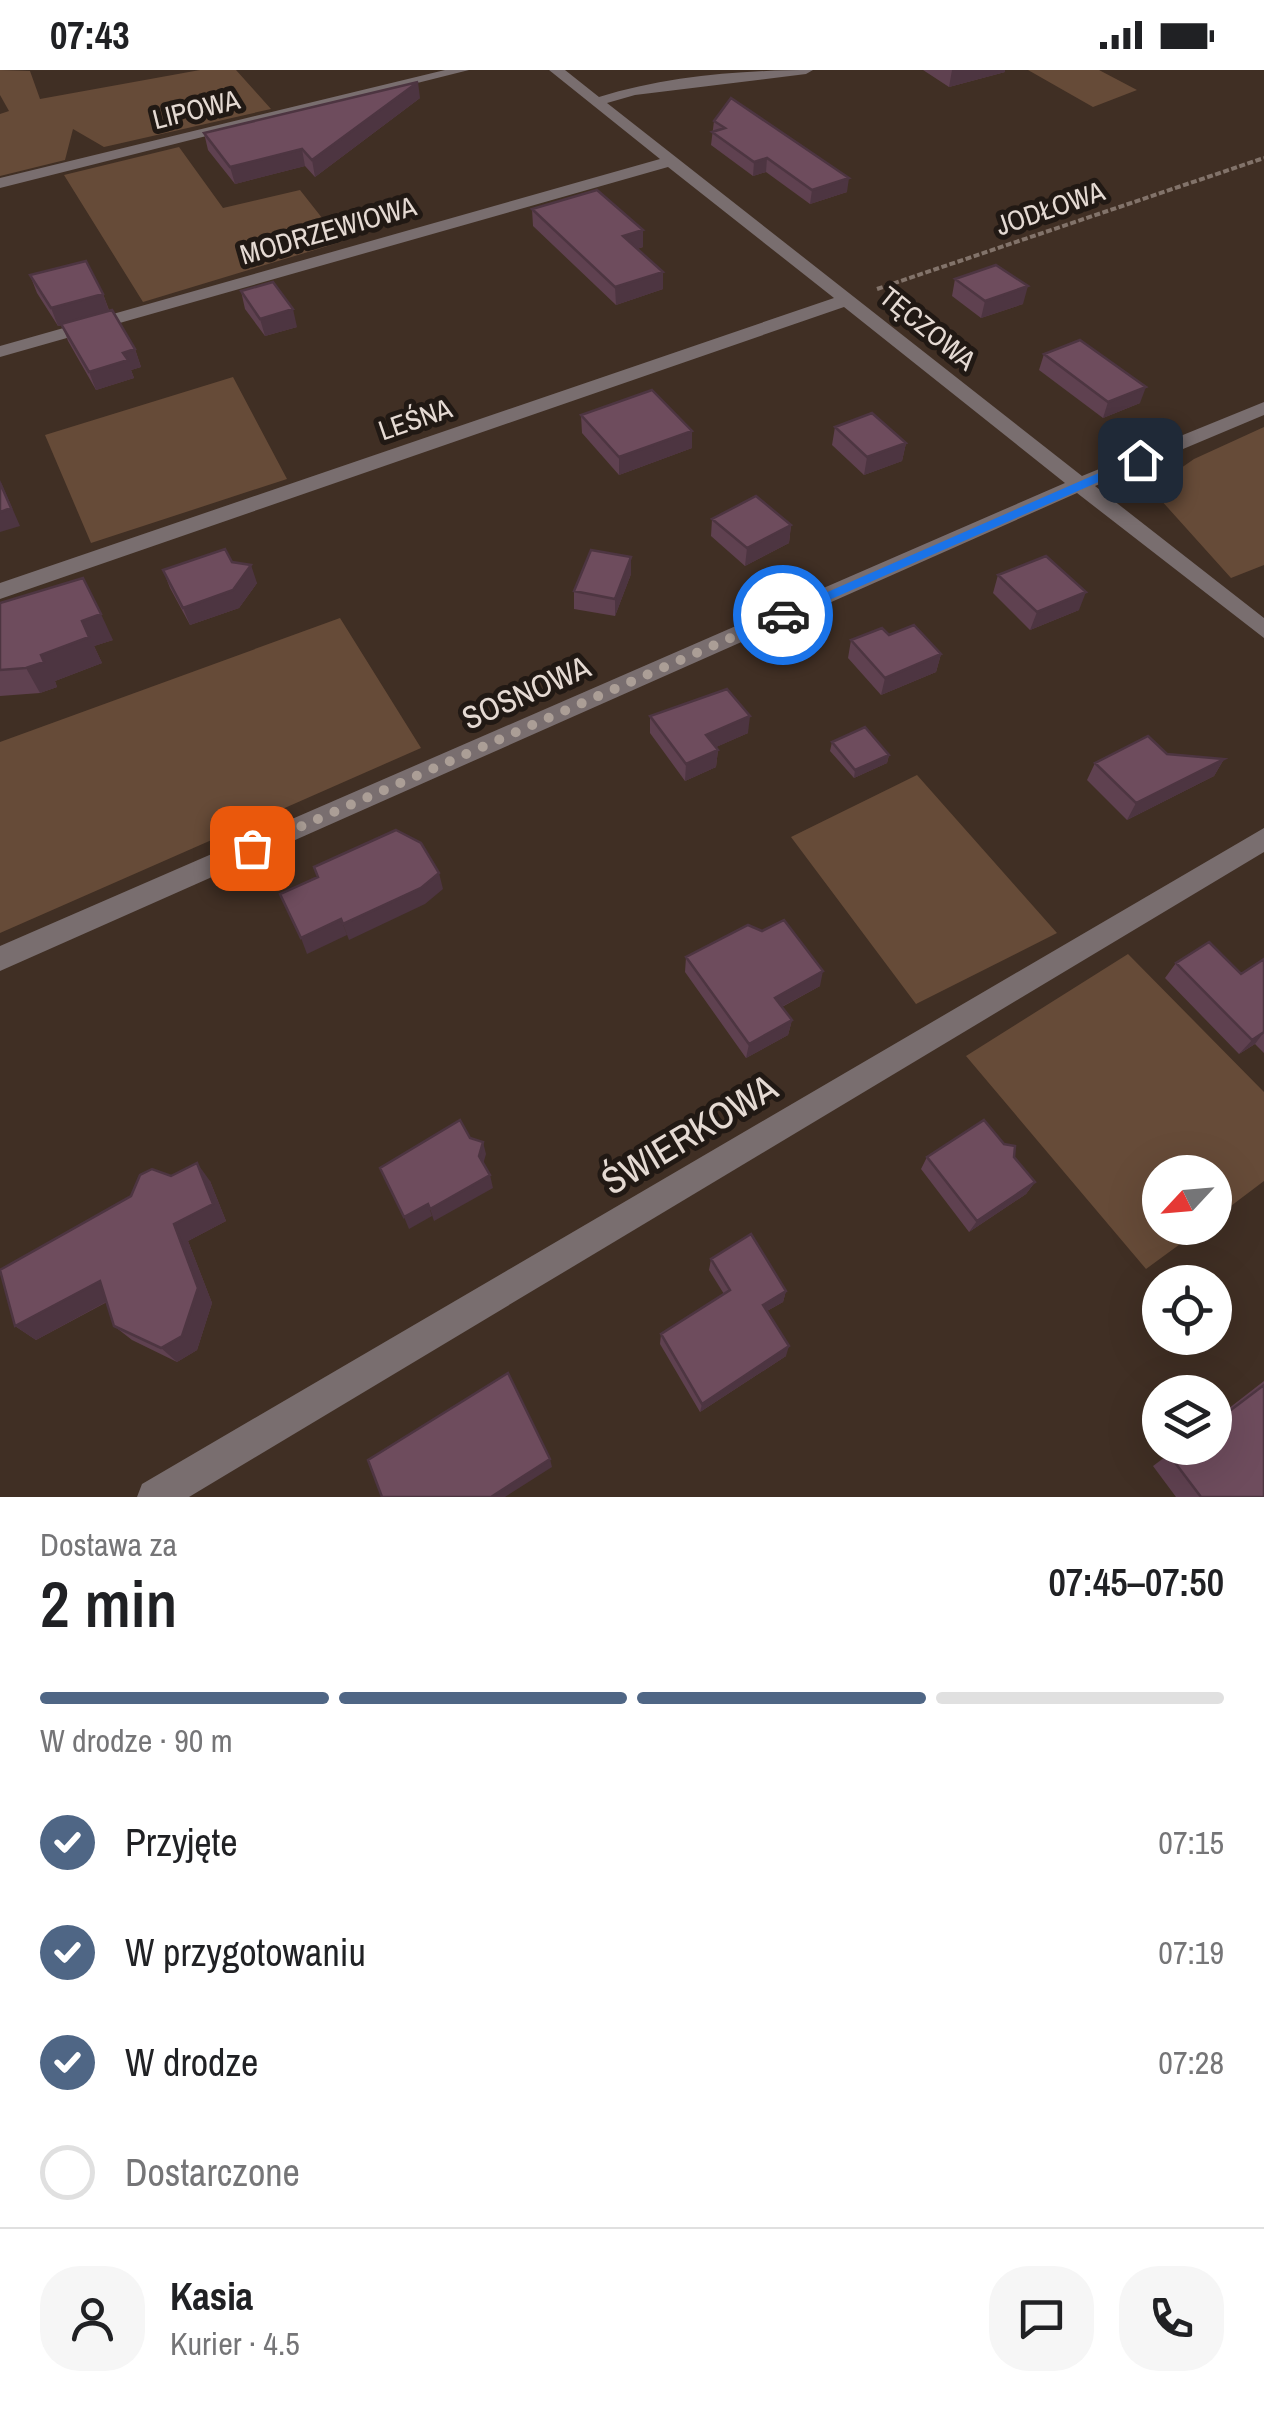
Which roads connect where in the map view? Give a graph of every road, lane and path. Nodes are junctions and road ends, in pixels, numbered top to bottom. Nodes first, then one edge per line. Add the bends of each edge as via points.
1 (462, 70) edge
2 (556, 70) edge
3 (806, 70) edge
4 (596, 102) junction
5 (1264, 158) edge
6 (671, 160) junction
7 (0, 183) edge
8 (848, 298) junction
9 (0, 352) edge
10 (1264, 408) edge
11 (1078, 485) junction
12 (0, 591) edge
13 (1264, 630) edge
14 (1264, 839) edge
15 (0, 959) edge
16 (155, 1497) edge

1 - 7 street, LIPOWA
2 - 4 street, TĘCZOWA
3 - 4 street via 634,91
4 - 6 street, TĘCZOWA
5 - 8 path, JODŁOWA
6 - 8 street, TĘCZOWA
6 - 9 street, MODRZEWIOWA
8 - 11 street, TĘCZOWA
8 - 12 street, LEŚNA
10 - 11 street, SOSNOWA
11 - 13 street, TĘCZOWA
11 - 15 street, SOSNOWA
14 - 16 street, ŚWIERKOWA

